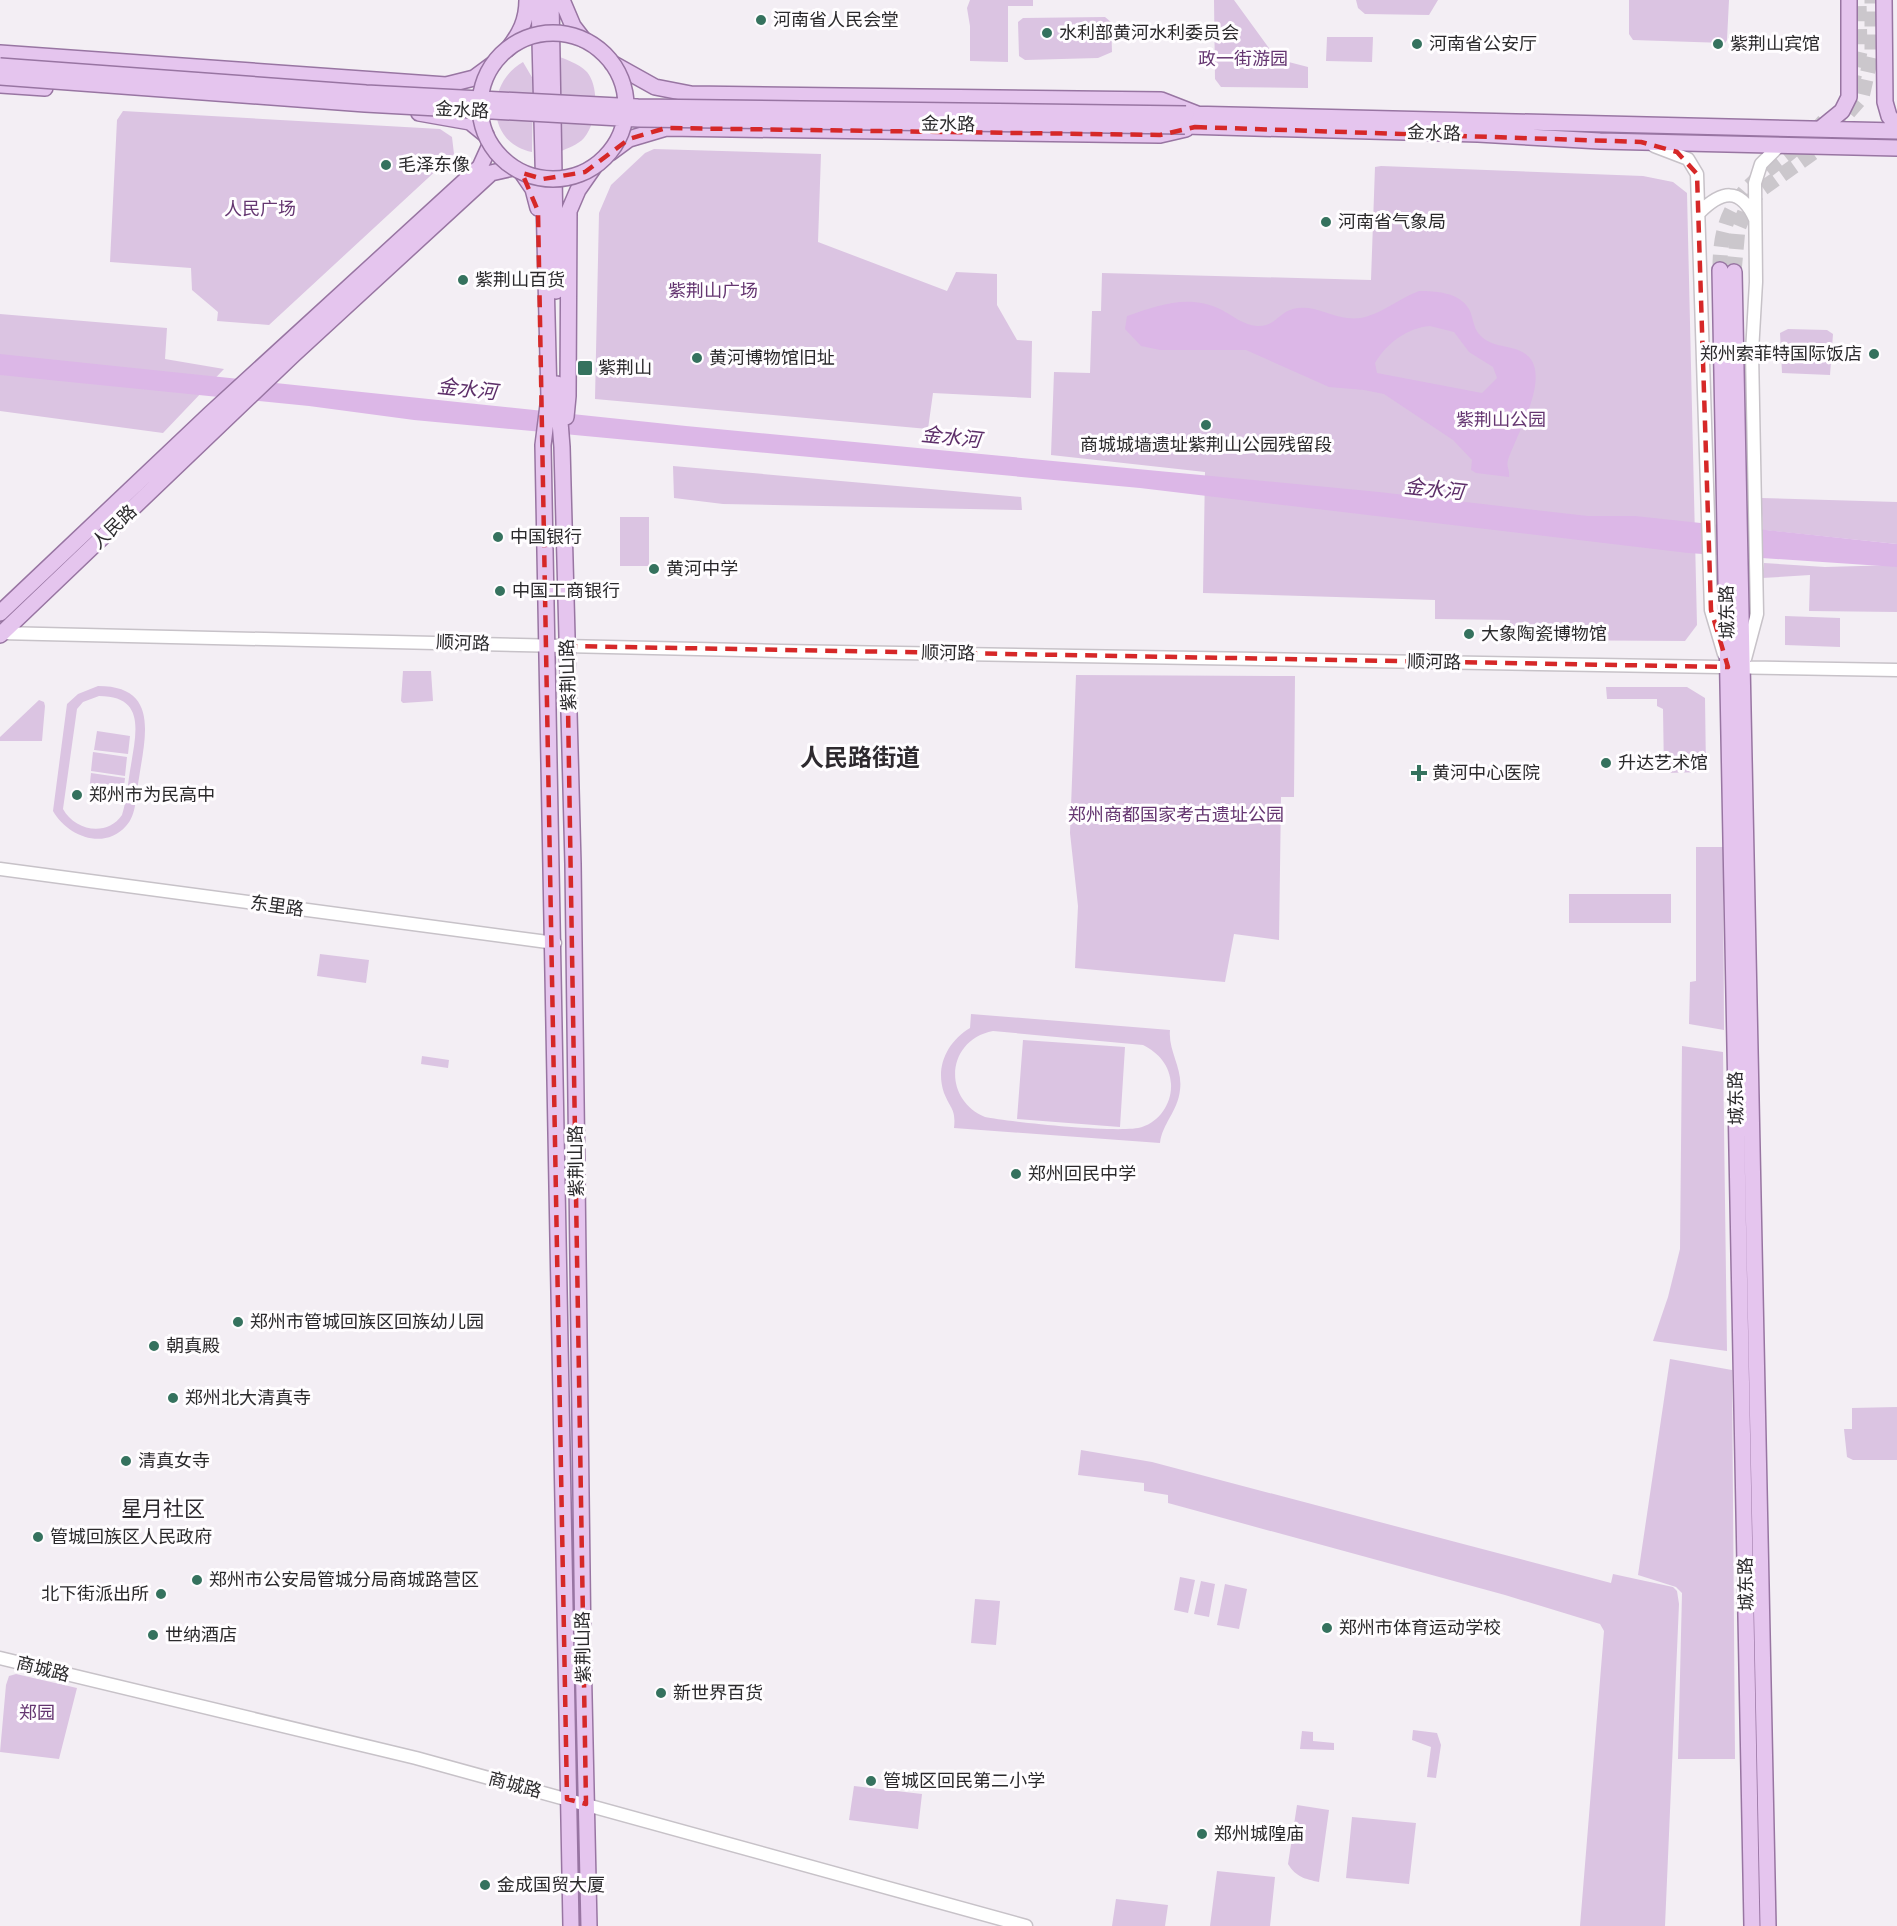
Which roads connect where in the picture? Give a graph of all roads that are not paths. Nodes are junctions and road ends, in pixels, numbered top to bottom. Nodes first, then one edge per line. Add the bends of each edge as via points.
1 (527, 0) edge
2 (539, 0) edge
3 (551, 0) edge
4 (562, 0) edge
5 (1849, 0) edge
6 (1884, 0) edge
7 (583, 39) junction
8 (508, 49) junction
9 (0, 52) edge
10 (612, 63) junction
11 (493, 64) junction
12 (0, 66) edge
13 (0, 77) edge
14 (0, 85) edge
15 (1191, 120) junction
16 (1897, 126) edge
17 (1820, 129) junction
18 (1897, 131) edge
19 (488, 140) junction
20 (1641, 142) junction
21 (1779, 146) junction
22 (1897, 148) edge
23 (610, 153) junction
24 (594, 167) junction
25 (518, 170) junction
26 (1699, 213) junction
27 (1755, 221) junction
28 (1727, 271) tunnel mouth
29 (553, 396) junction
30 (1740, 519) junction
31 (1741, 568) junction
32 (0, 613) edge
33 (1, 634) edge
34 (548, 646) junction
35 (567, 646) junction
36 (1738, 667) junction
37 (1897, 670) edge
38 (0, 869) edge
39 (555, 943) junction
40 (0, 1658) edge
41 (567, 1799) junction
42 (586, 1804) junction
43 (571, 1926) edge
44 (589, 1926) edge
45 (1026, 1926) edge
46 (1752, 1926) edge
47 (1768, 1926) edge

1 - 8 main road, bridge via 519,36
2 - 29 main road
3 - 29 main road
4 - 7 main road
5 - 17 main road via 1849,97 1833,121
6 - 16 main road via 1885,102
7 - 8 main road, bridge via 544,34
7 - 10 main road, bridge
8 - 11 main road, bridge
9 - 11 main road via 446,85 474,78
10 - 15 main road via 655,87 691,94 1161,100
10 - 23 main road, bridge via 623,84 627,105 621,136
11 - 19 main road, bridge via 480,103
12 - 15 main road, 金水路, bridge via 615,106
13 - 15 main road, 金水路, bridge via 353,104 615,118
14 - 19 main road via 427,114 470,122
15 - 17 main road, 金水路
15 - 20 main road, 金水路
15 - 23 main road via 1160,135 666,128 629,139
17 - 18 main road, 金水路
19 - 25 main road, bridge
19 - 32 main road, 人民路 via 480,167
20 - 21 main road, 金水路
20 - 26 street via 1677,152 1693,165
21 - 22 main road, 金水路
21 - 27 street via 1758,172
23 - 24 main road, bridge
24 - 25 main road, bridge via 554,180
24 - 29 main road via 569,211 568,302
25 - 29 main road via 533,189 538,211 539,302
25 - 33 main road, 人民路 via 491,173
26 - 27 street via 1718,198 1735,196 1743,200
26 - 36 street via 1711,610
27 - 30 street via 1752,352
28 - 30 main road, 城东路
29 - 34 main road, 紫荆山路 via 543,445
29 - 35 main road, 紫荆山路 via 562,447
30 - 31 main road, 城东路
30 - 31 street
31 - 36 main road, 城东路
31 - 36 street via 1757,614
33 - 34 street, 顺河路
34 - 35 street, 顺河路
34 - 39 main road, 紫荆山路
35 - 36 street, 顺河路
35 - 42 main road, 紫荆山路
36 - 37 street, 顺河路
36 - 46 main road, 城东路
36 - 47 main road, 城东路
38 - 39 street, 东里路
39 - 41 main road, 紫荆山路
40 - 41 street, 商城路 via 416,1758
41 - 42 street, 商城路
41 - 43 main road, 紫荆山路
42 - 44 main road, 紫荆山路
42 - 45 street, 商城路

